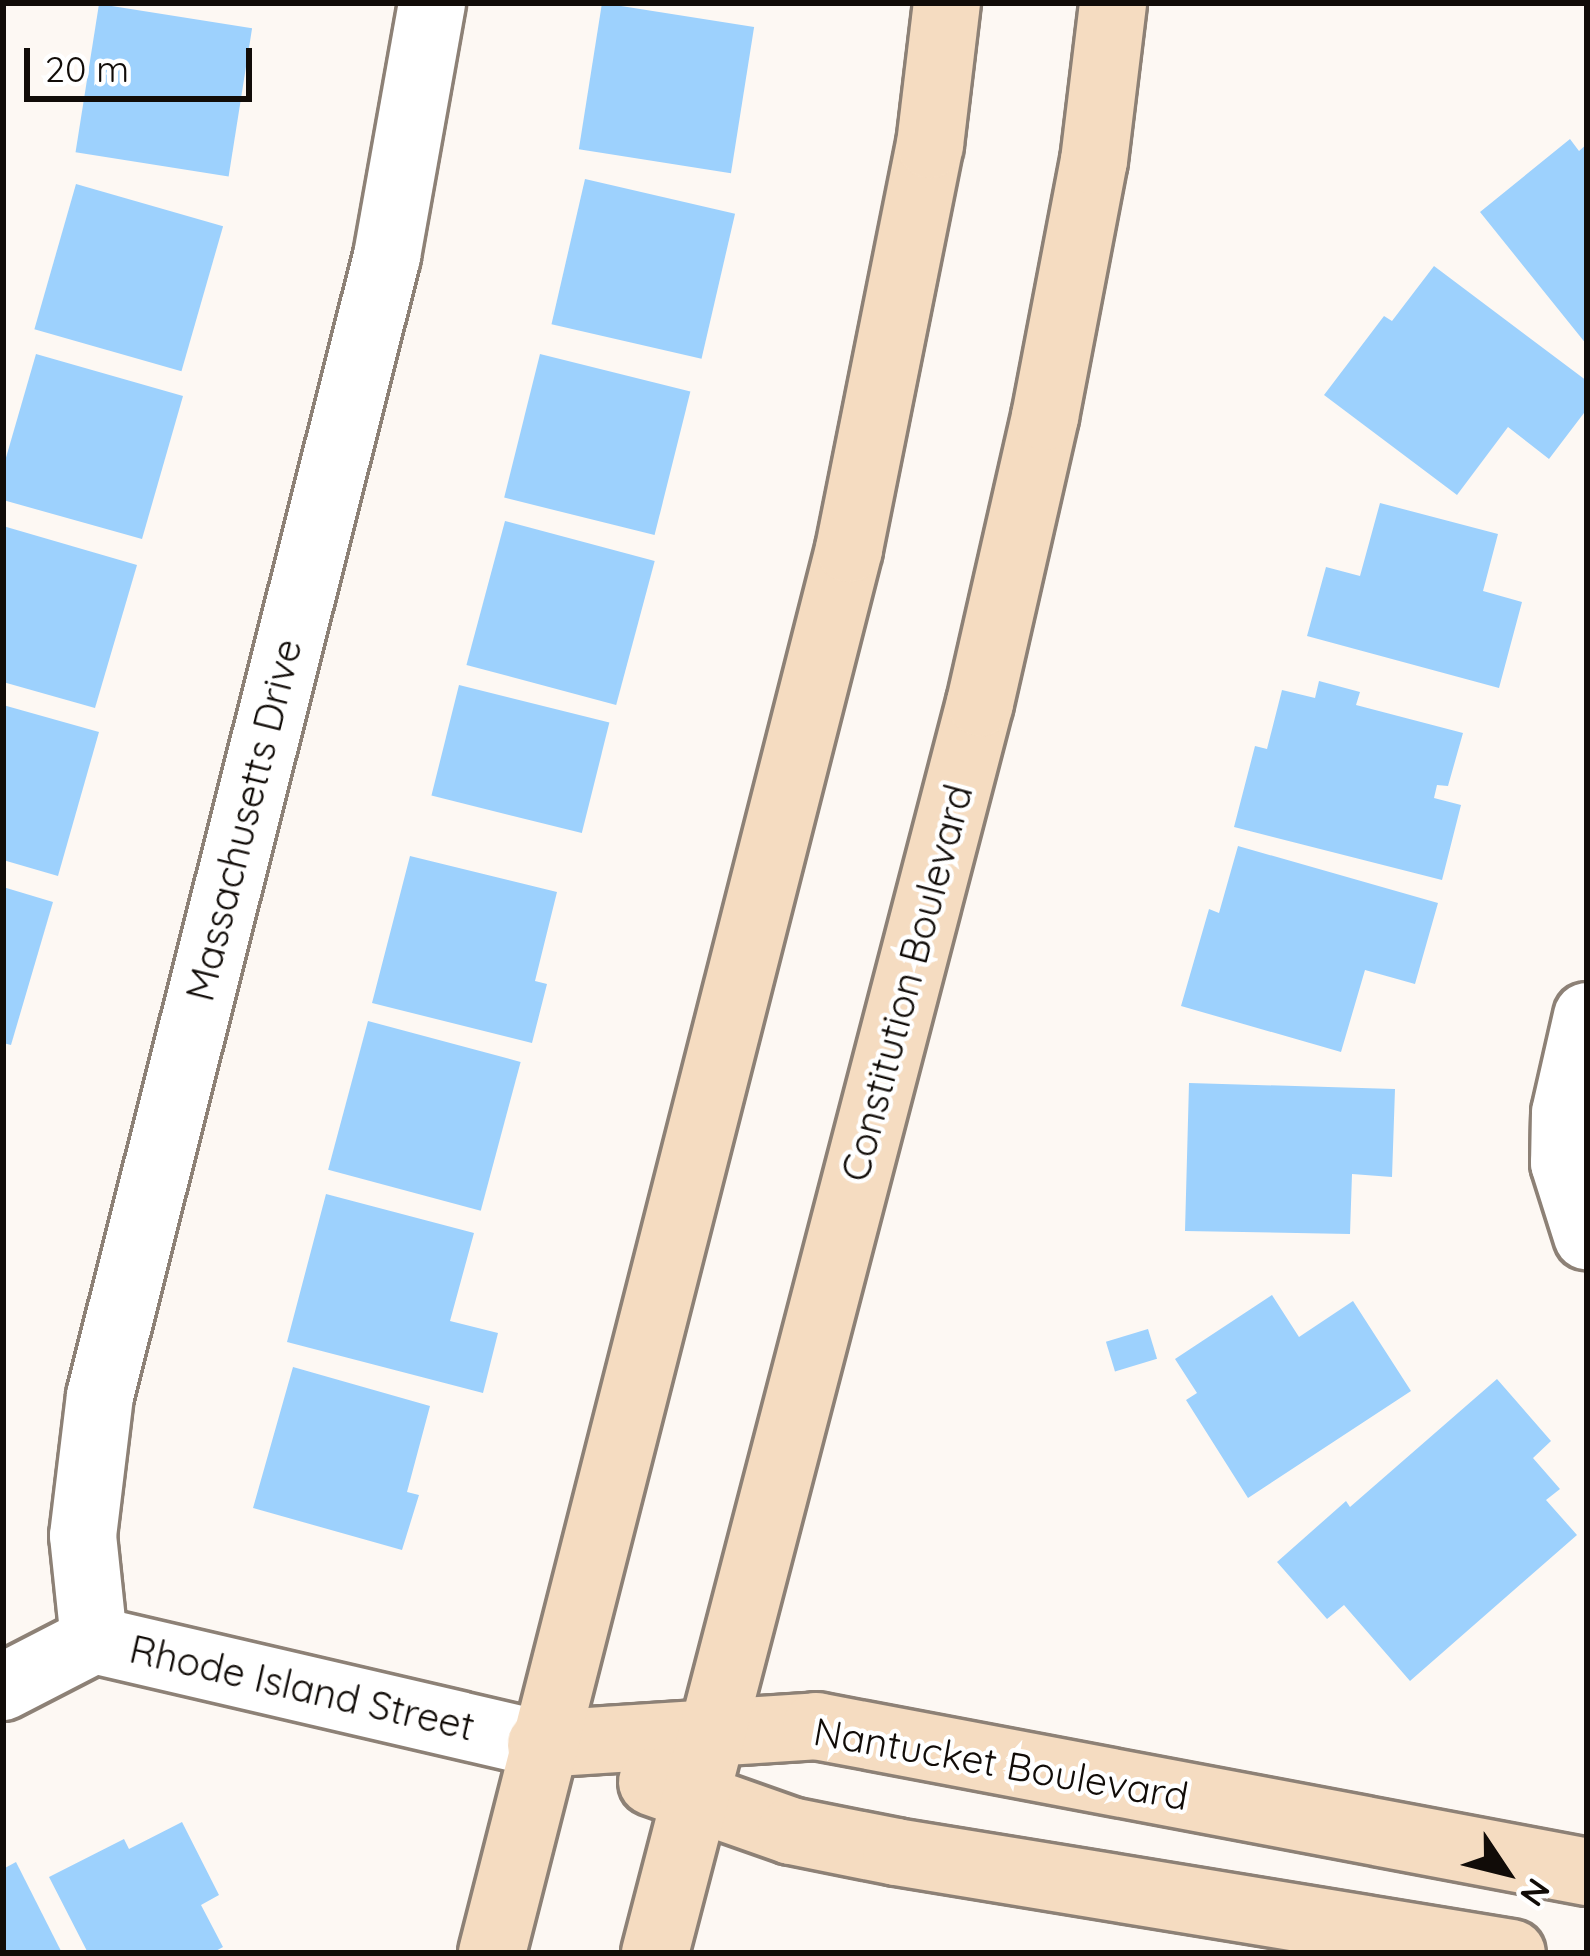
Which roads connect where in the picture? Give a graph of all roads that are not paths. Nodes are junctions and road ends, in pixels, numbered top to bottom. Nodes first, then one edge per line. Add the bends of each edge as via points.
1 (432, 3) edge
2 (947, 3) edge
3 (1113, 3) edge
4 (1587, 1016) edge
5 (1587, 1236) edge
6 (94, 1640) junction
7 (3, 1687) edge
8 (710, 1732) junction
9 (541, 1744) junction
10 (694, 1797) junction
11 (1587, 1872) edge
12 (492, 1953) edge
13 (655, 1953) edge
14 (1512, 1953) edge

1 - 6 street, Massachusetts Drive via 387,256 97,1413 83,1536
2 - 9 main road via 930,145 849,549
3 - 8 main road, Constitution Boulevard via 1094,161 980,703
4 - 5 street via 1565,1113 1564,1163
6 - 7 street, Rhode Island Street
6 - 9 street, Rhode Island Street
8 - 9 main road, Nantucket Boulevard
8 - 10 main road, Constitution Boulevard
8 - 11 main road, Nantucket Boulevard via 816,1726
9 - 10 main road
9 - 12 main road
10 - 13 main road, Constitution Boulevard
10 - 14 main road via 791,1831 896,1852

